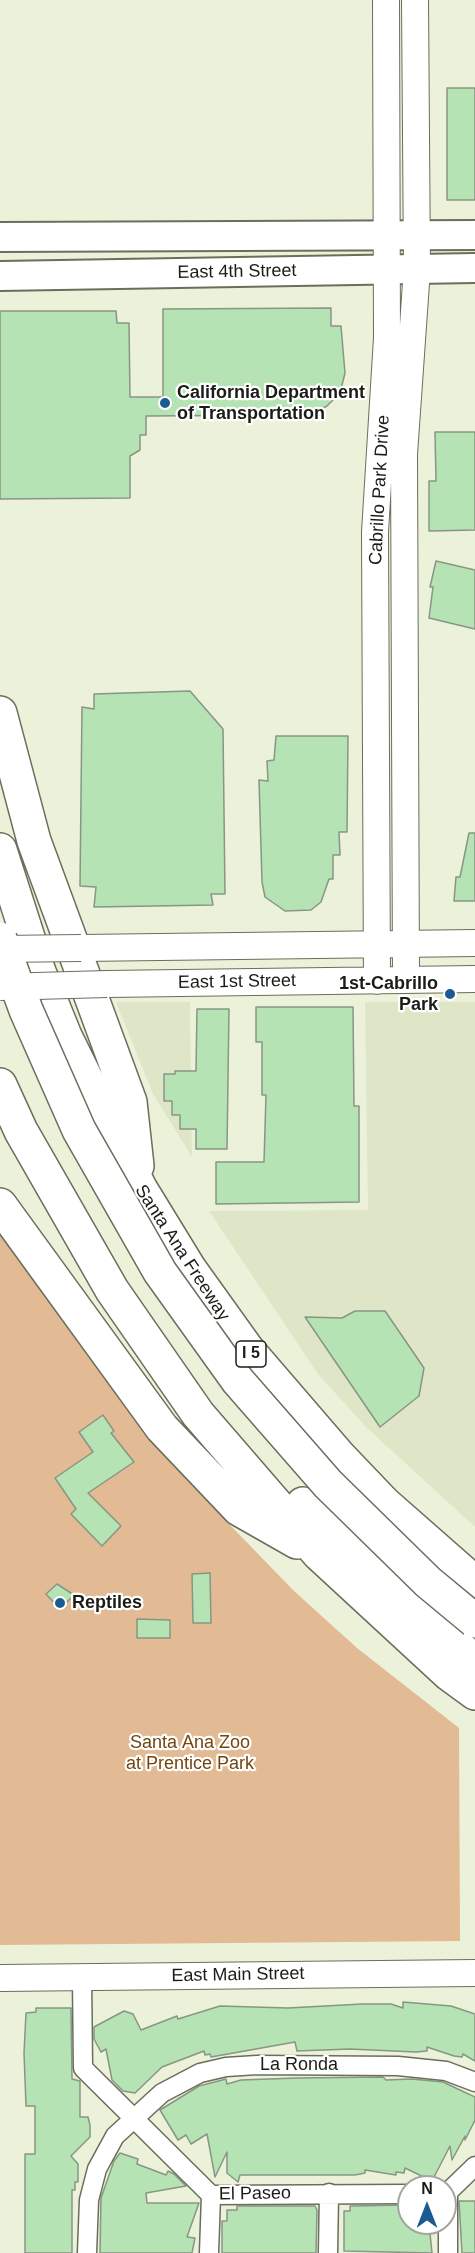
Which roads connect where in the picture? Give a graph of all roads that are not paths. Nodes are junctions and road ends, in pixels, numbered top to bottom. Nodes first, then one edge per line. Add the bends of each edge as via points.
1 (386, 0) edge
2 (415, 0) edge
3 (475, 235) edge
4 (388, 236) junction
5 (417, 236) junction
6 (0, 237) edge
7 (417, 268) junction
8 (475, 268) edge
9 (388, 269) junction
10 (0, 276) edge
11 (0, 713) edge
12 (0, 850) edge
13 (0, 939) edge
14 (475, 943) edge
15 (377, 944) junction
16 (406, 944) junction
17 (0, 949) edge
18 (475, 979) edge
19 (406, 980) junction
20 (377, 981) junction
21 (0, 987) edge
22 (0, 1085) edge
23 (140, 1188) junction
24 (0, 1205) edge
25 (177, 1385) junction
26 (320, 1554) junction
27 (475, 1583) edge
28 (475, 1621) edge
29 (475, 1641) edge
30 (475, 1660) edge
31 (475, 1693) edge
32 (475, 1972) edge
33 (82, 1977) junction
34 (0, 1978) edge
35 (475, 2082) edge
36 (134, 2116) junction
37 (475, 2166) edge
38 (457, 2184) edge
39 (329, 2193) junction
40 (397, 2194) edge
41 (211, 2195) junction
42 (447, 2235) edge
43 (87, 2253) edge
44 (209, 2253) edge
45 (328, 2253) edge
46 (448, 2253) edge

1 - 4 street, Cabrillo Park Drive
2 - 5 street, Cabrillo Park Drive
3 - 5 main road, East 4th Street
4 - 5 main road, East 4th Street
4 - 6 main road, East 4th Street
4 - 9 street, Cabrillo Park Drive
5 - 7 street, Cabrillo Park Drive
7 - 8 main road, East 4th Street
7 - 9 main road, East 4th Street
7 - 16 street, Cabrillo Park Drive via 404,454
9 - 10 main road, East 4th Street
9 - 15 street, Cabrillo Park Drive via 375,532
11 - 23 highway via 34,841 130,1102
12 - 23 highway, Santa Ana Freeway / I 5 via 64,1036
13 - 28 highway, bridge via 26,1010 79,1130 160,1272 238,1381 328,1484 428,1582
14 - 16 street, East 1st Street
15 - 16 street, East 1st Street
15 - 17 street, East 1st Street, bridge
15 - 20 street, Cabrillo Park Drive
16 - 19 street, Cabrillo Park Drive
18 - 19 street, East 1st Street
19 - 20 street, East 1st Street
20 - 21 street, East 1st Street, bridge
21 - 29 highway via 68,1136 148,1280 227,1391 315,1497 420,1596
22 - 25 highway via 26,1140 112,1290
23 - 27 highway, Santa Ana Freeway / I 5 via 224,1318 295,1406 384,1503
24 - 26 highway via 162,1428 239,1509
25 - 26 highway via 253,1480
25 - 30 highway via 216,1406 366,1569
26 - 31 highway via 449,1674
32 - 33 street, East Main Street
33 - 34 street, East Main Street
33 - 36 street, El Paseo via 83,2067
35 - 36 street, La Ronda via 446,2071 398,2066 226,2067 200,2073 162,2093
36 - 41 street, El Paseo
36 - 43 street, La Ronda via 115,2136 97,2169 89,2200
37 - 38 street
39 - 40 street, El Paseo
39 - 41 street, El Paseo
39 - 45 street
41 - 44 street
42 - 46 street

